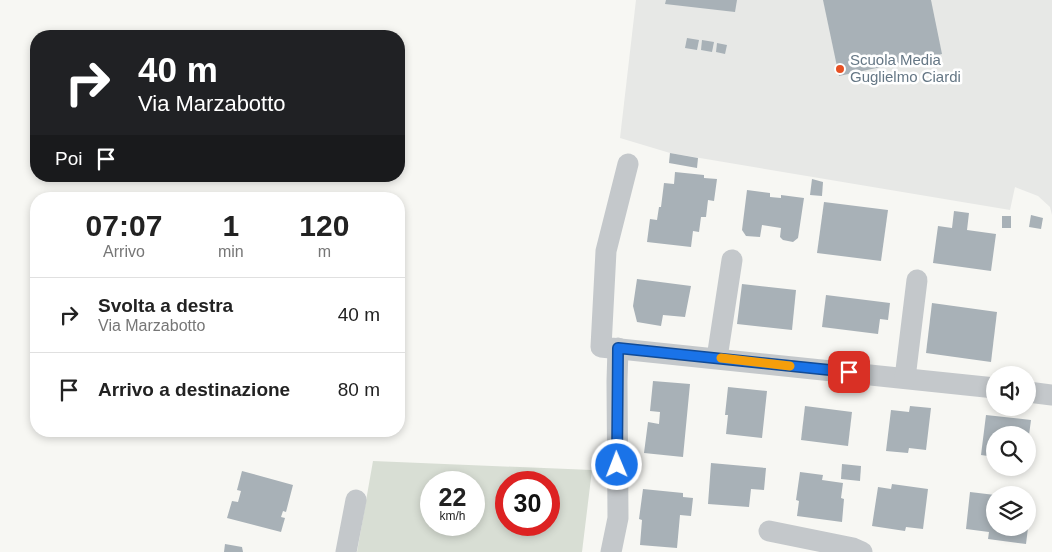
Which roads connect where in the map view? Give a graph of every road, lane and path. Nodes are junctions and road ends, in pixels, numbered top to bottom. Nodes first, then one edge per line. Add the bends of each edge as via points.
1 (628, 164) dead end
2 (732, 260) dead end
3 (917, 280) dead end
4 (618, 348) junction
5 (717, 358) junction
6 (905, 378) junction
7 (986, 387) edge
8 (1036, 393) edge
9 (1052, 395) edge
10 (356, 500) dead end
11 (770, 531) dead end
12 (346, 552) edge
13 (611, 552) edge
14 (862, 552) edge

1 - 4 street via 606,251 601,347
2 - 5 street
3 - 6 street
4 - 5 street
4 - 13 street via 618,518
5 - 6 street
6 - 7 street
8 - 9 street
10 - 12 street
11 - 14 street

